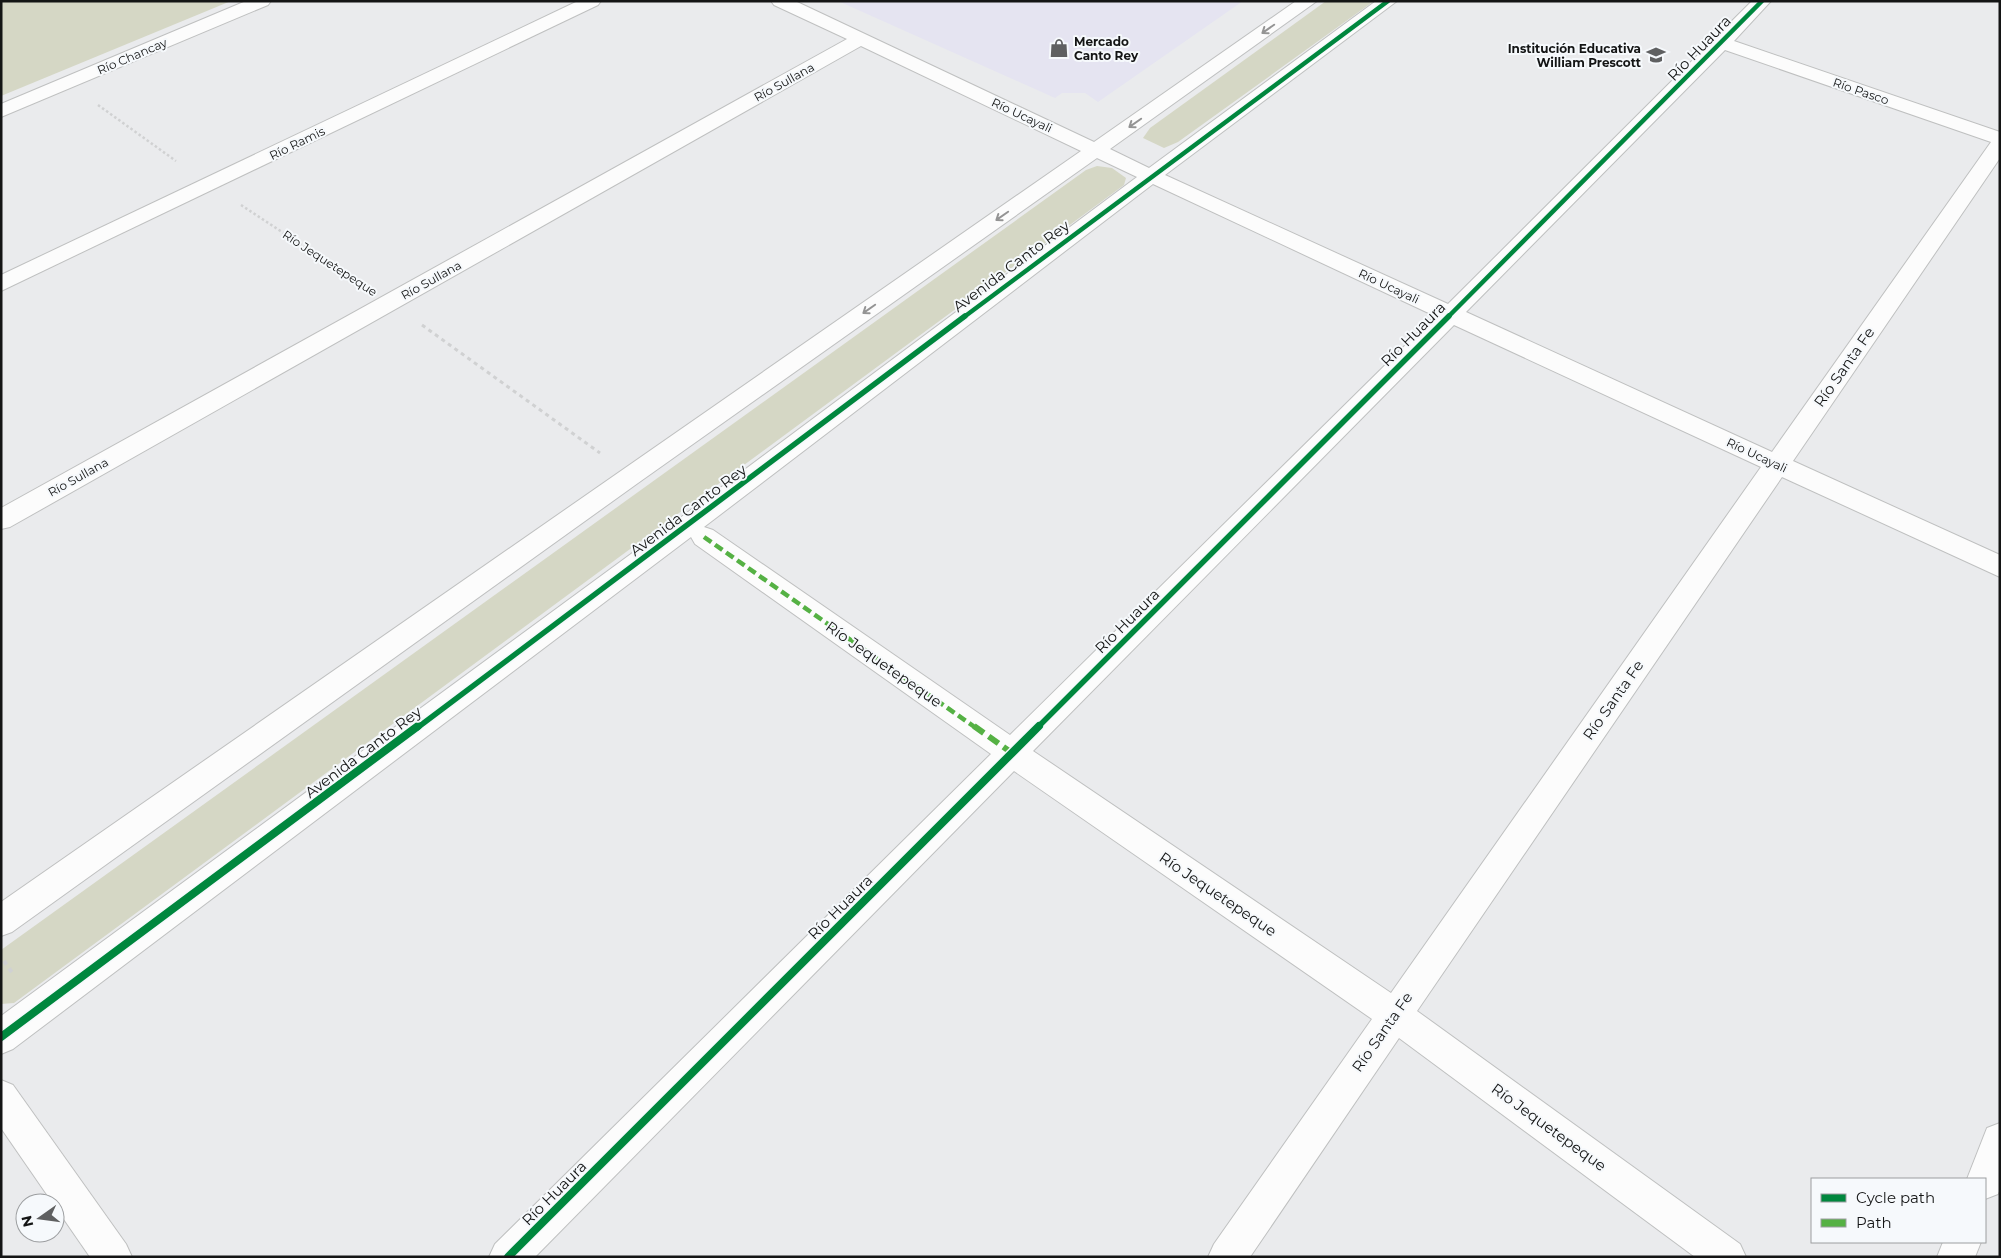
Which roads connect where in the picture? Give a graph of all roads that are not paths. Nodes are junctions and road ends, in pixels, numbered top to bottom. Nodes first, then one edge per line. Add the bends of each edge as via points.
1 (262, 1) edge
2 (592, 1) edge
3 (780, 1) edge
4 (1308, 1) edge
5 (1388, 1) edge
6 (1762, 1) edge
7 (861, 39) junction
8 (1722, 43) junction
9 (1, 110) edge
10 (2000, 138) edge
11 (2000, 143) edge
12 (1096, 150) junction
13 (1151, 176) junction
14 (1, 284) edge
15 (1451, 314) junction
16 (1776, 464) junction
17 (1, 520) edge
18 (704, 537) dead end
19 (2000, 567) edge
20 (1012, 753) junction
21 (1, 921) edge
22 (1394, 1015) junction
23 (1, 1037) edge
24 (1, 1097) edge
25 (2000, 1141) edge
26 (1986, 1178) edge
27 (1962, 1243) edge
28 (113, 1257) edge
29 (508, 1257) edge
30 (1227, 1257) edge
31 (1728, 1257) edge
32 (1956, 1257) edge

1 - 9 street, Río Chancay
2 - 14 street, Río Ramis
3 - 7 street, Río Ucayali
4 -> 12 street
5 - 13 street, Avenida Canto Rey
6 - 8 street, Río Huaura
7 - 12 street, Río Ucayali
7 - 17 street, Río Sullana
8 - 10 street, Río Pasco
8 - 15 street, Río Huaura
11 - 16 street, Río Santa Fe
12 - 13 street, Río Ucayali
12 -> 21 street
13 - 15 street, Río Ucayali
13 - 23 street, Avenida Canto Rey
15 - 16 street, Río Ucayali
15 - 20 street, Río Huaura
16 - 19 street, Río Ucayali
16 - 22 street, Río Santa Fe
18 - 20 street, Río Jequetepeque
20 - 22 street, Río Jequetepeque
20 - 29 street, Río Huaura
22 - 30 street, Río Santa Fe
22 - 31 street, Río Jequetepeque
24 - 28 street
25 - 26 street
27 - 32 street

